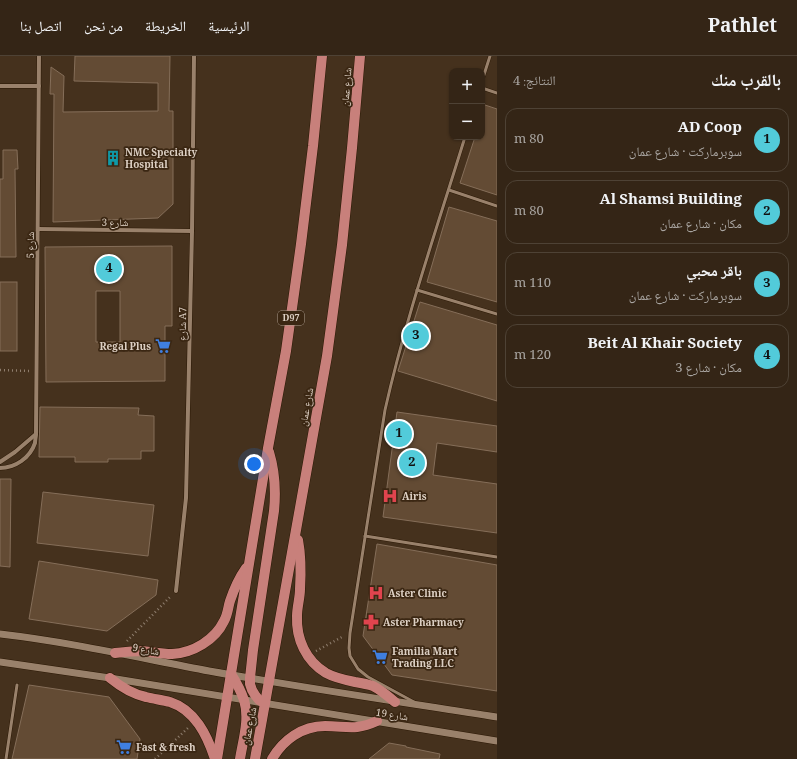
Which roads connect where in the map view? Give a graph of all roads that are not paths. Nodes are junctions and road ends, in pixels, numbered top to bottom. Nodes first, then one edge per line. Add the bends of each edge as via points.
1 (39, 56) edge
2 (194, 56) edge
3 (322, 56) edge
4 (360, 56) edge
5 (490, 56) edge
6 (485, 72) edge
7 (0, 86) edge
8 (39, 86) junction
9 (485, 89) edge
10 (497, 93) edge
11 (464, 140) edge
12 (448, 190) junction
13 (497, 206) edge
14 (38, 229) junction
15 (192, 231) junction
16 (417, 290) junction
17 (497, 314) edge
18 (36, 434) junction
19 (268, 448) junction
20 (0, 462) edge
21 (0, 468) edge
22 (296, 530) junction
23 (365, 536) junction
24 (497, 557) edge
25 (249, 563) junction
26 (176, 591) road end
27 (0, 634) edge
28 (114, 653) junction
29 (0, 662) edge
30 (231, 674) junction
31 (110, 678) junction
32 (250, 678) junction
33 (269, 681) junction
34 (287, 684) joint
35 (17, 685) dead end
36 (227, 697) junction
37 (244, 700) junction
38 (395, 702) junction
39 (265, 703) junction
40 (421, 705) junction
41 (497, 717) edge
42 (377, 721) junction
43 (497, 740) edge
44 (6, 759) edge
45 (216, 759) edge
46 (240, 759) edge
47 (255, 759) edge
48 (272, 759) edge

1 - 8 street, شارع 5
2 - 15 street, شارع A7
3 - 19 main road, D97 via 301,244 286,351
4 - 22 main road, شارع عمان via 342,245 327,356
5 - 6 lane
7 - 8 street
8 - 14 street, شارع 5
9 - 10 lane
11 - 12 lane
12 - 13 lane
12 - 16 lane
14 - 15 street, شارع 3
14 - 18 street, شارع 5
15 - 26 street, شارع A7 via 186,498
16 - 17 lane
16 - 23 lane via 386,410
18 - 20 street
18 - 21 street, شارع 5 via 30,454 13,466
19 - 25 main road, D97
19 - 32 main road via 276,495
22 - 33 main road, شارع عمان
22 - 38 main road via 301,575 297,627 307,656 325,672 372,686
23 - 24 lane
23 - 40 lane via 350,633 350,656 358,669 368,677
25 - 28 main road via 235,588 224,622 207,642 178,653
25 - 30 main road, D97
27 - 28 street, شارع 9
28 - 30 street, شارع 9
29 - 31 street
30 - 32 street, شارع 9
30 - 36 main road, D97
30 - 37 main road
31 - 36 street
31 - 45 main road via 135,694 164,700 179,706 191,715 197,721
32 - 33 street, شارع 9
32 - 39 main road via 252,690 259,700
33 - 34 street, شارع 9
33 - 39 main road, شارع عمان
34 - 38 street, شارع 19
35 - 44 lane
36 - 37 street
36 - 45 main road, D97
37 - 39 street
37 - 46 main road via 246,719
38 - 40 street
39 - 42 street, شارع 19
39 - 47 main road, شارع عمان
40 - 41 street, شارع 19
42 - 43 street, شارع 19
42 - 48 main road via 351,728 318,726 303,730 283,744

